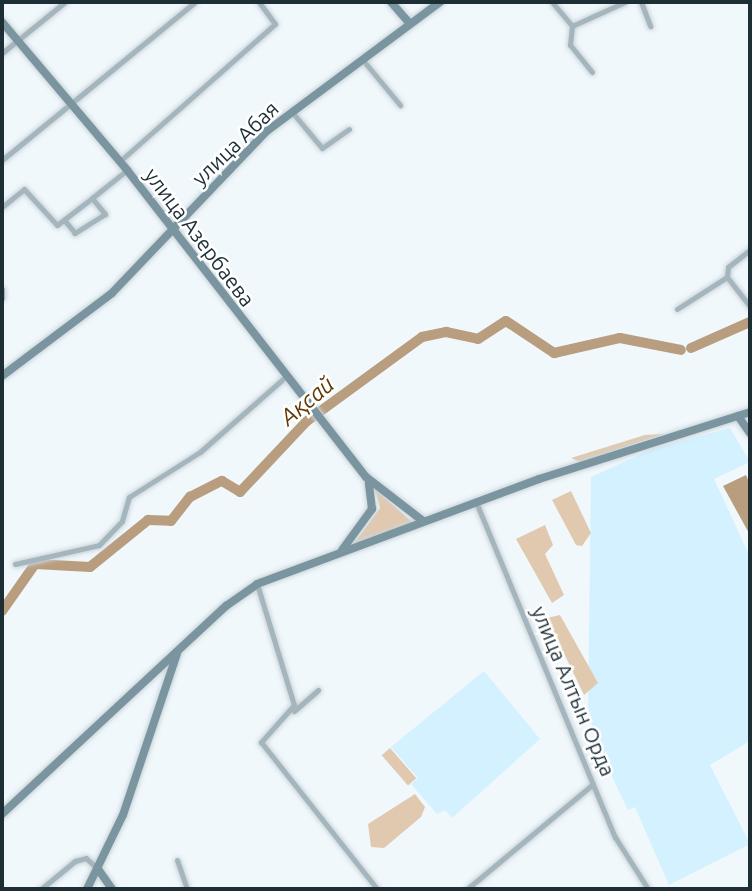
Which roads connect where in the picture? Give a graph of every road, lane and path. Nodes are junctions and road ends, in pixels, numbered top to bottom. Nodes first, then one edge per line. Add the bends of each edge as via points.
1 (65, 2) edge
2 (195, 2) edge
3 (258, 2) edge
4 (391, 2) edge
5 (440, 2) edge
6 (552, 2) edge
7 (625, 2) edge
8 (641, 2) edge
9 (2, 22) edge
10 (409, 23) junction
11 (572, 26) junction
12 (650, 26) dead end
13 (18, 40) junction
14 (2, 53) edge
15 (362, 59) junction
16 (592, 72) dead end
17 (70, 102) junction
18 (400, 105) dead end
19 (292, 112) junction
20 (349, 129) dead end
21 (2, 160) edge
22 (120, 161) junction
23 (127, 170) junction
24 (92, 198) junction
25 (2, 207) edge
26 (64, 220) junction
27 (172, 231) junction
28 (750, 250) edge
29 (727, 277) junction
30 (2, 289) edge
31 (2, 298) edge
32 (750, 306) edge
33 (677, 309) dead end
34 (4, 371) edge
35 (285, 377) junction
36 (750, 412) edge
37 (738, 416) junction
38 (750, 433) edge
39 (366, 477) junction
40 (477, 502) junction
41 (423, 521) junction
42 (336, 555) junction
43 (15, 564) dead end
44 (257, 584) junction
45 (177, 652) junction
46 (318, 690) dead end
47 (292, 713) junction
48 (593, 784) junction
49 (2, 814) edge
50 (177, 860) dead end
51 (98, 869) junction
52 (41, 889) edge
53 (87, 889) edge
54 (112, 889) edge
55 (187, 889) edge
56 (377, 889) edge
57 (467, 889) edge
58 (648, 889) edge

1 - 13 street
2 - 17 street
3 - 22 street via 275,24
4 - 10 main road
5 - 10 main road, улица Абая
6 - 11 street
7 - 11 street
8 - 12 street
9 - 13 main road, улица Азербаева
10 - 15 main road, улица Абая
11 - 16 street via 570,45
13 - 14 street
13 - 17 main road, улица Азербаева
15 - 18 street
15 - 19 main road, улица Абая
17 - 21 street
17 - 22 main road, улица Азербаева
19 - 20 street via 322,148
19 - 27 main road, улица Абая
22 - 23 main road, улица Азербаева
23 - 24 street
23 - 27 main road, улица Азербаева
24 - 26 street
24 - 26 street via 105,214 75,233
25 - 26 street via 24,189 53,224
27 - 34 main road, улица Абая via 112,293
27 - 35 main road, улица Азербаева
28 - 29 street via 727,267
29 - 32 street
29 - 33 street
30 - 31 street
35 - 39 main road, улица Азербаева
35 - 43 street via 200,452 129,497 122,521 99,545
36 - 37 main road
37 - 38 main road
37 - 40 main road
39 - 41 main road, улица Азербаева
39 - 42 main road via 372,509
40 - 41 main road
40 - 48 street, улица Алтын Орда
41 - 42 main road
42 - 44 main road
44 - 45 main road
44 - 47 street via 292,693
45 - 49 main road
45 - 51 main road via 123,815
46 - 47 street
47 - 56 street via 261,743
48 - 57 street
48 - 58 street, улица Алтын Орда via 615,836
50 - 55 street
51 - 52 street via 86,858 75,861
51 - 53 main road
51 - 54 main road

